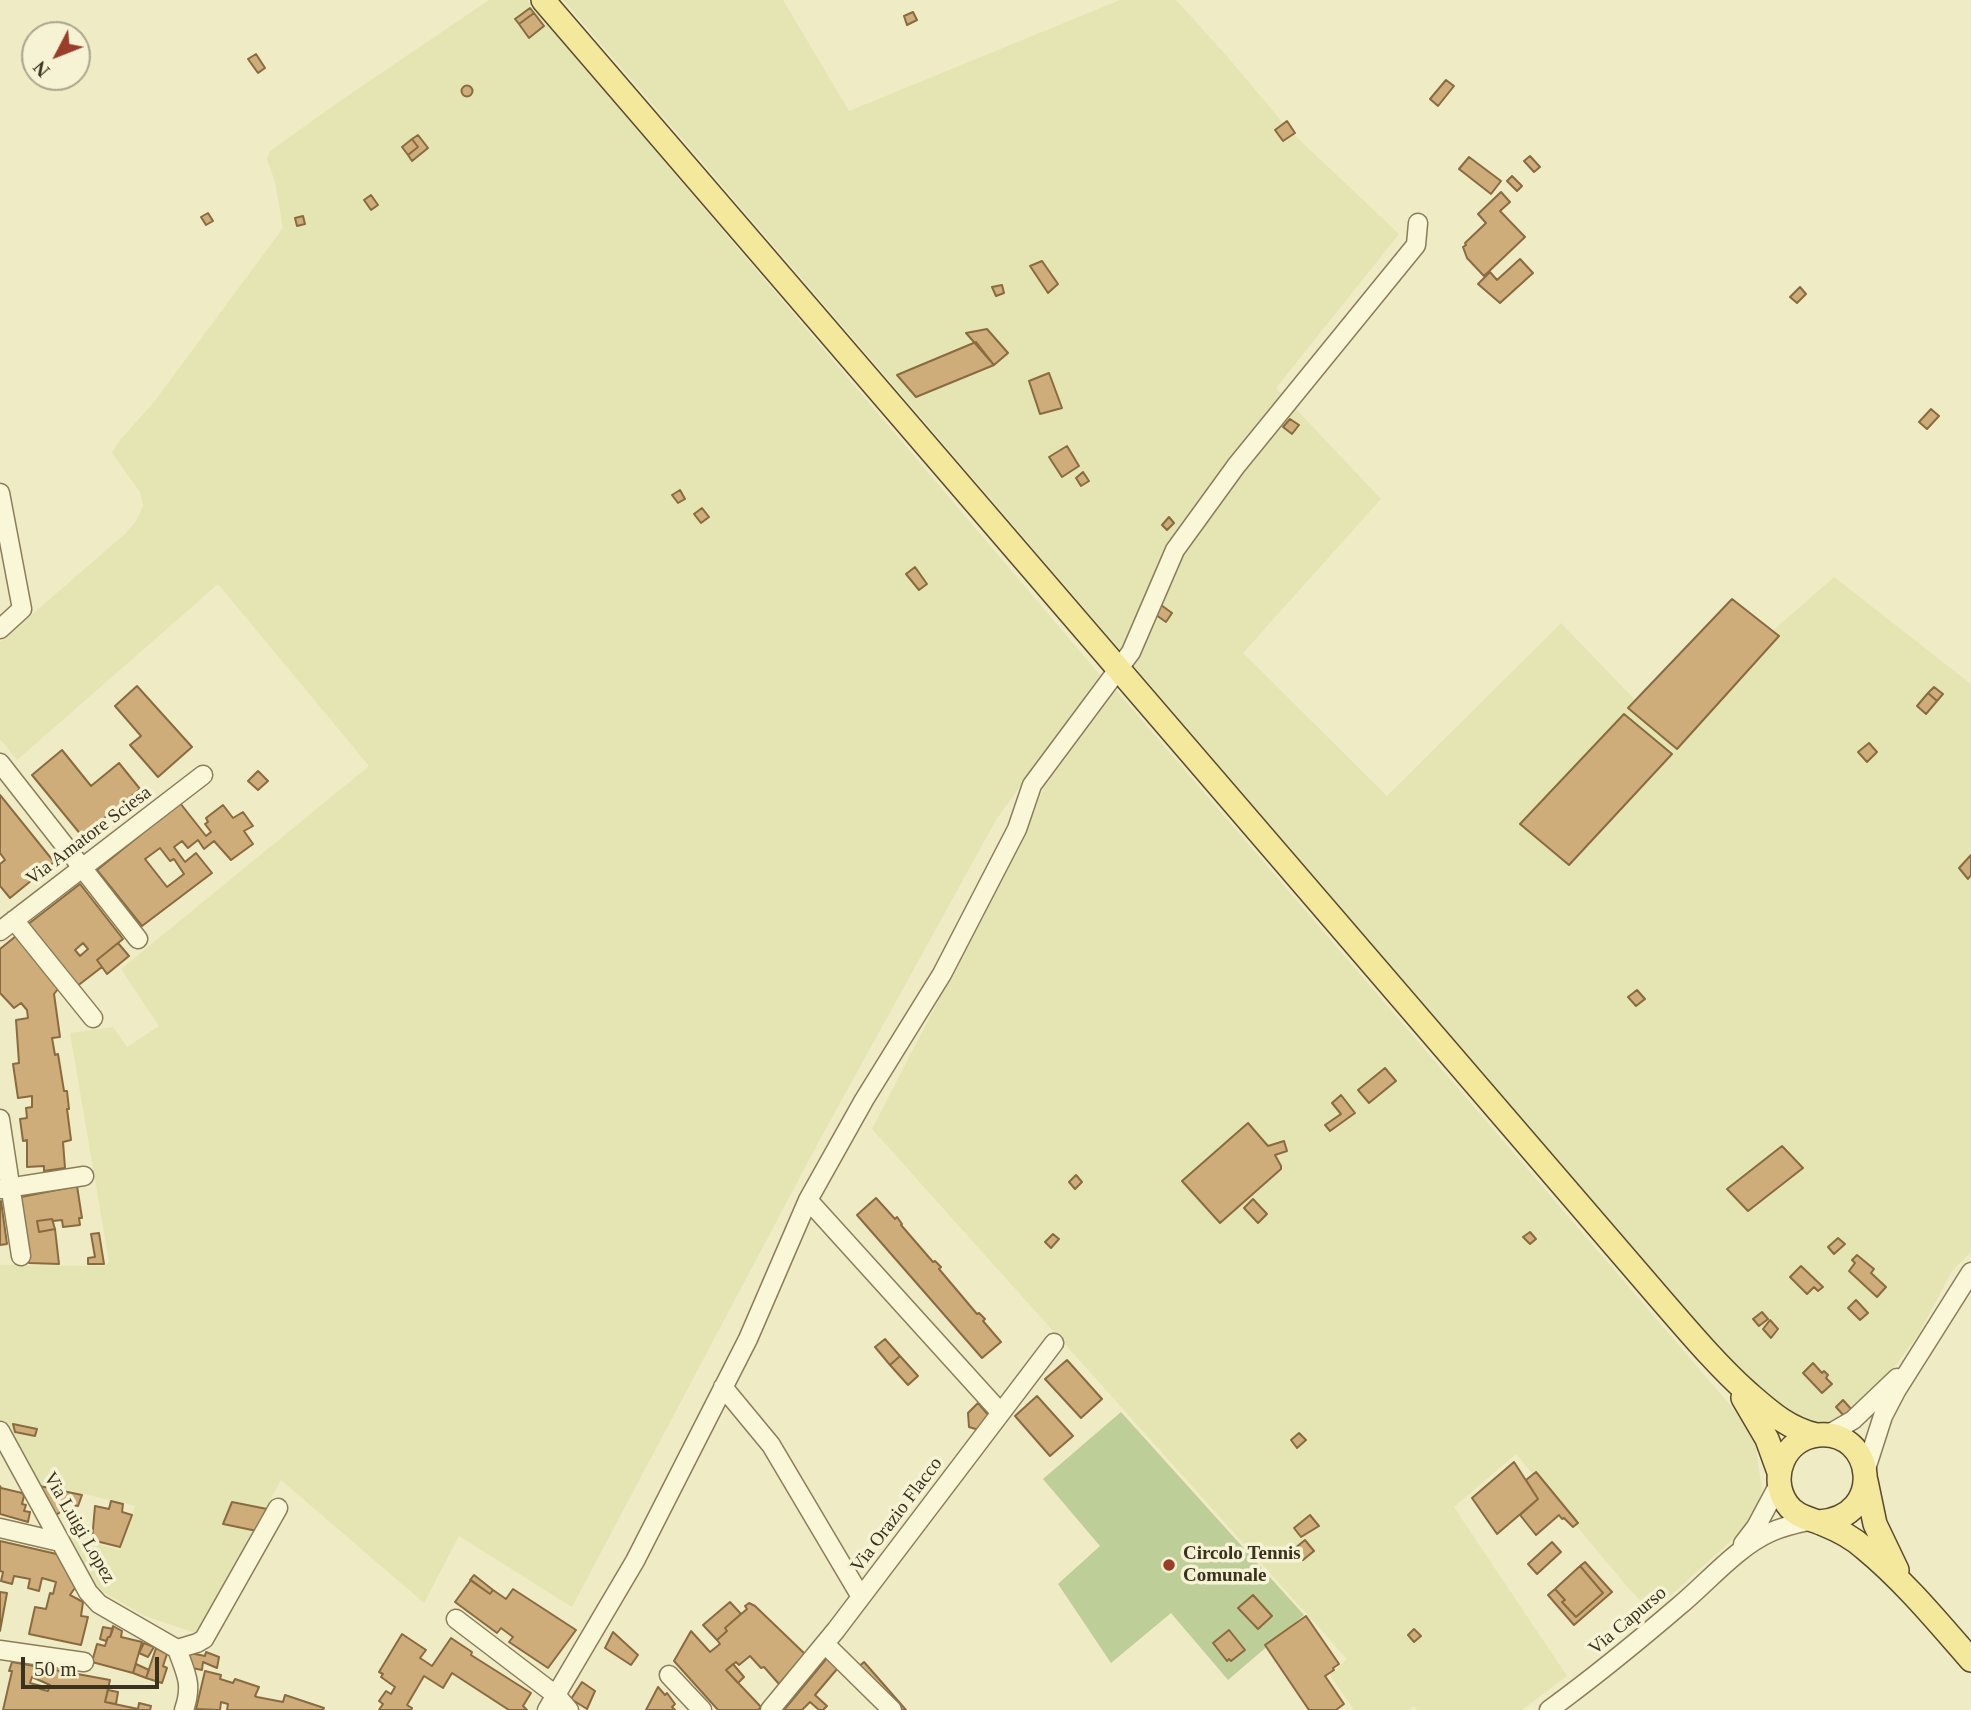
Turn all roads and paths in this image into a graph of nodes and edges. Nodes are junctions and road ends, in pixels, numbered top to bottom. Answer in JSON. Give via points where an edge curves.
{"nodes":[{"id":1,"x":543,"y":0,"type":"edge"},
{"id":2,"x":1418,"y":223,"type":"dead end"},
{"id":3,"x":0,"y":493,"type":"edge"},
{"id":4,"x":0,"y":629,"type":"edge"},
{"id":5,"x":1119,"y":669,"type":"junction"},
{"id":6,"x":0,"y":763,"type":"edge"},
{"id":7,"x":203,"y":775,"type":"dead end"},
{"id":8,"x":81,"y":867,"type":"junction"},
{"id":9,"x":7,"y":926,"type":"edge"},
{"id":10,"x":138,"y":939,"type":"dead end"},
{"id":11,"x":93,"y":1018,"type":"dead end"},
{"id":12,"x":0,"y":1119,"type":"edge"},
{"id":13,"x":84,"y":1176,"type":"dead end"},
{"id":14,"x":5,"y":1188,"type":"edge"},
{"id":15,"x":808,"y":1200,"type":"junction"},
{"id":16,"x":21,"y":1256,"type":"dead end"},
{"id":17,"x":1971,"y":1272,"type":"edge"},
{"id":18,"x":1054,"y":1343,"type":"dead end"},
{"id":19,"x":1915,"y":1361,"type":"junction"},
{"id":20,"x":1732,"y":1380,"type":"junction"},
{"id":21,"x":723,"y":1387,"type":"junction"},
{"id":22,"x":1001,"y":1413,"type":"junction"},
{"id":23,"x":0,"y":1431,"type":"edge"},
{"id":24,"x":1822,"y":1435,"type":"junction"},
{"id":25,"x":1865,"y":1476,"type":"junction"},
{"id":26,"x":1779,"y":1478,"type":"junction"},
{"id":27,"x":278,"y":1508,"type":"dead end"},
{"id":28,"x":1816,"y":1521,"type":"junction"},
{"id":29,"x":0,"y":1528,"type":"edge"},
{"id":30,"x":60,"y":1542,"type":"junction"},
{"id":31,"x":1730,"y":1560,"type":"junction"},
{"id":32,"x":1903,"y":1583,"type":"junction"},
{"id":33,"x":861,"y":1597,"type":"junction"},
{"id":34,"x":456,"y":1619,"type":"dead end"},
{"id":35,"x":825,"y":1644,"type":"junction"},
{"id":36,"x":177,"y":1650,"type":"junction"},
{"id":37,"x":1,"y":1656,"type":"edge"},
{"id":38,"x":1971,"y":1660,"type":"edge"},
{"id":39,"x":84,"y":1662,"type":"dead end"},
{"id":40,"x":669,"y":1675,"type":"dead end"},
{"id":41,"x":552,"y":1703,"type":"edge"},
{"id":42,"x":184,"y":1710,"type":"edge"},
{"id":43,"x":569,"y":1710,"type":"edge"},
{"id":44,"x":702,"y":1710,"type":"edge"},
{"id":45,"x":770,"y":1710,"type":"edge"},
{"id":46,"x":892,"y":1710,"type":"edge"},
{"id":47,"x":1549,"y":1710,"type":"edge"}],
"edges":[{"from":1,"to":5,"type":"main road"},
{"from":2,"to":5,"type":"street","via":[[1416,245],[1390,280],[1236,466],[1175,550]]},
{"from":3,"to":4,"type":"street","via":[[22,609]]},
{"from":5,"to":15,"type":"street","via":[[1032,785],[1017,829],[942,974]]},
{"from":5,"to":20,"type":"main road"},
{"from":6,"to":8,"type":"street"},
{"from":7,"to":8,"type":"street","name":"Via Amatore Sciesa"},
{"from":8,"to":9,"type":"street","name":"Via Amatore Sciesa"},
{"from":8,"to":10,"type":"street"},
{"from":9,"to":11,"type":"street"},
{"from":12,"to":14,"type":"street"},
{"from":13,"to":14,"type":"street"},
{"from":14,"to":16,"type":"street"},
{"from":15,"to":21,"type":"street"},
{"from":15,"to":22,"type":"street"},
{"from":17,"to":19,"type":"street"},
{"from":18,"to":22,"type":"street","name":"Via Orazio Flacco"},
{"from":19,"to":24,"type":"street","via":[[1853,1420]]},
{"from":19,"to":25,"type":"street","via":[[1883,1416]]},
{"from":20,"to":24,"type":"main road","via":[[1779,1420]]},
{"from":20,"to":26,"type":"main road","via":[[1761,1429]]},
{"from":21,"to":33,"type":"street","via":[[771,1445]]},
{"from":21,"to":41,"type":"street","via":[[635,1561]]},
{"from":22,"to":33,"type":"street","name":"Via Orazio Flacco"},
{"from":23,"to":30,"type":"street","name":"Via Luigi Lopez"},
{"from":24,"to":25,"type":"main road","via":[[1848,1443],[1857,1452]]},
{"from":24,"to":26,"type":"main road","via":[[1806,1438],[1789,1450]]},
{"from":25,"to":28,"type":"main road","via":[[1856,1506],[1833,1521]]},
{"from":25,"to":32,"type":"main road","via":[[1875,1524]]},
{"from":26,"to":28,"type":"main road","via":[[1782,1496],[1793,1511]]},
{"from":26,"to":31,"type":"street","name":"Via Capurso","via":[[1756,1527]]},
{"from":27,"to":36,"type":"street","via":[[204,1639]]},
{"from":28,"to":31,"type":"street","name":"Via Capurso","via":[[1771,1532]]},
{"from":28,"to":32,"type":"main road","via":[[1847,1535]]},
{"from":29,"to":30,"type":"street"},
{"from":30,"to":36,"type":"street","name":"Via Luigi Lopez","via":[[99,1604]]},
{"from":31,"to":47,"type":"street","name":"Via Capurso"},
{"from":32,"to":38,"type":"main road"},
{"from":33,"to":35,"type":"street","name":"Via Orazio Flacco"},
{"from":34,"to":41,"type":"street"},
{"from":35,"to":45,"type":"street","name":"Via Orazio Flacco"},
{"from":35,"to":46,"type":"street"},
{"from":36,"to":42,"type":"street","via":[[188,1681]]},
{"from":37,"to":39,"type":"street"},
{"from":40,"to":44,"type":"street"},
{"from":41,"to":43,"type":"street"}]}
